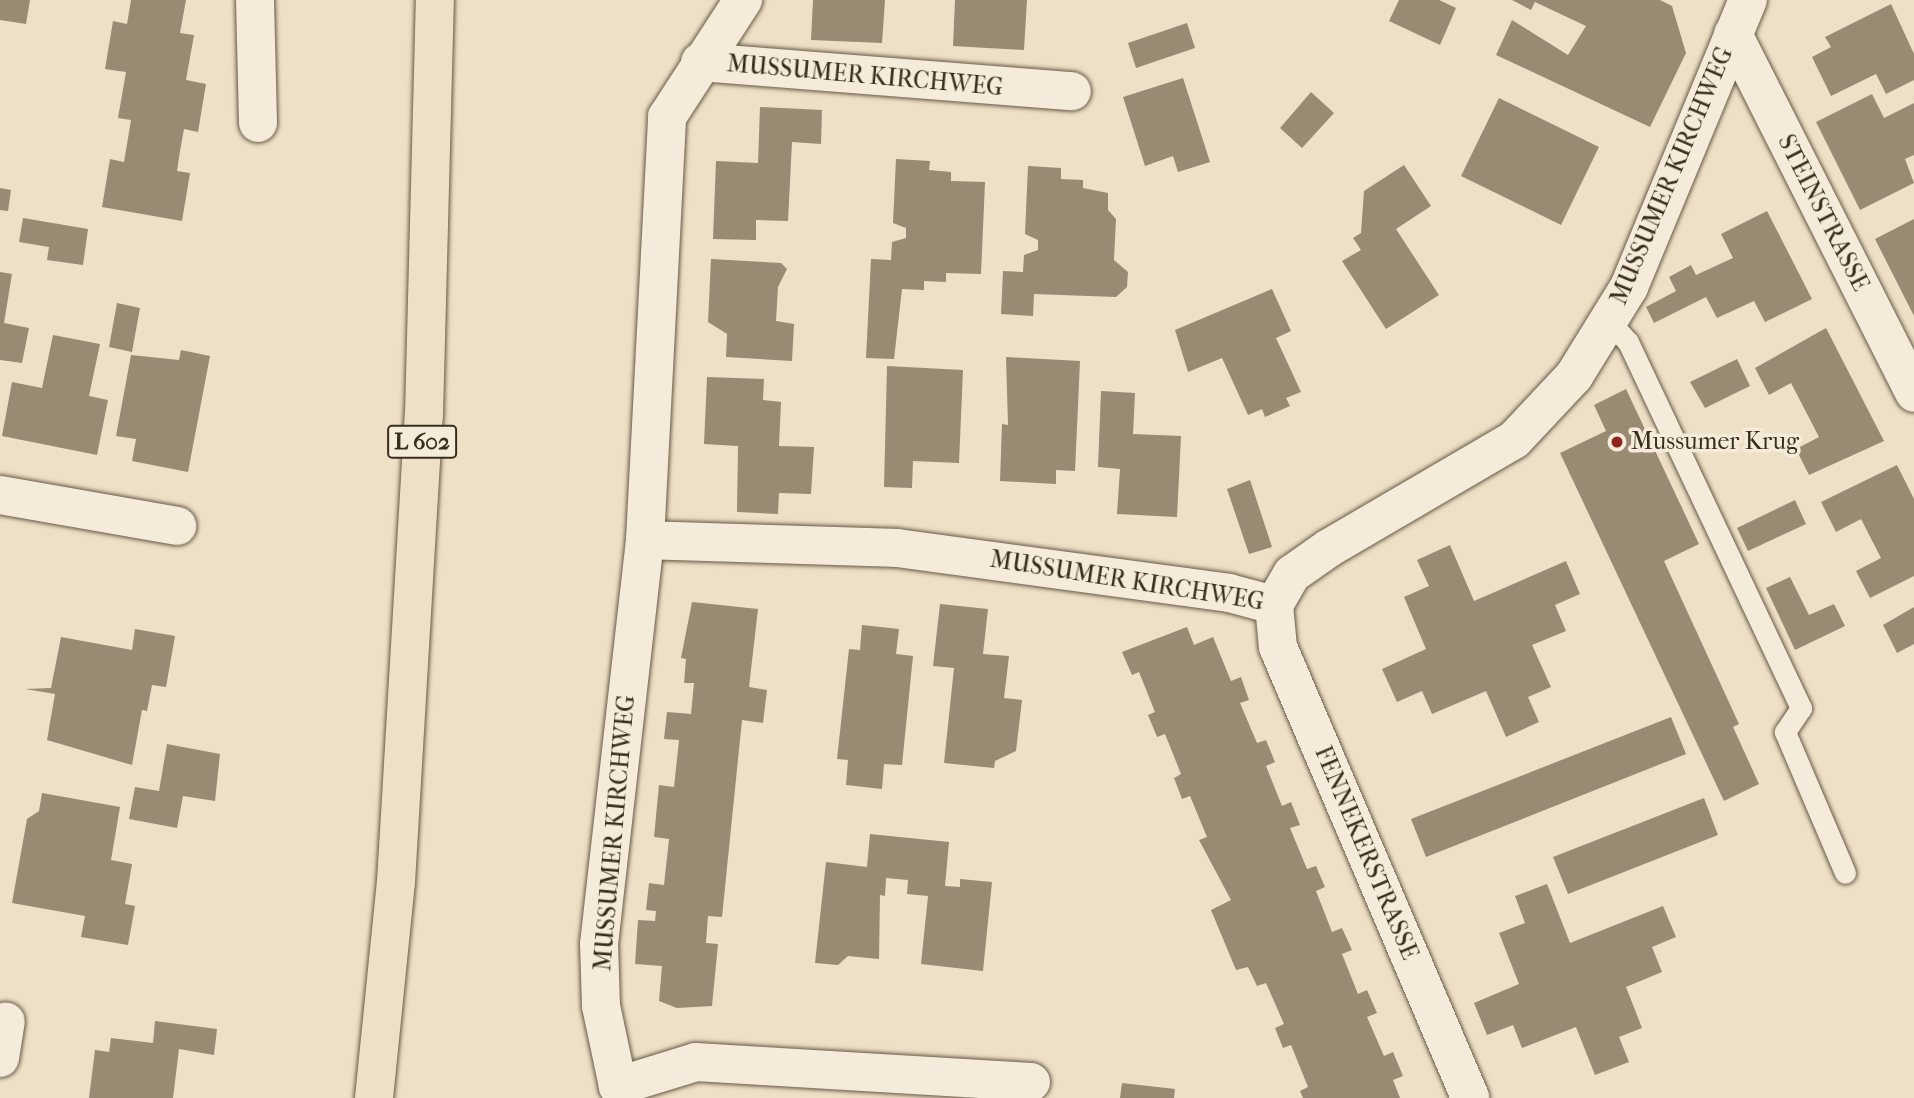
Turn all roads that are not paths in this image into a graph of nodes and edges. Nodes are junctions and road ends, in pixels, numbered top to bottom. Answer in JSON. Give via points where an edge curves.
{"nodes":[{"id":1,"x":255,"y":0,"type":"edge"},
{"id":2,"x":435,"y":0,"type":"edge"},
{"id":3,"x":743,"y":0,"type":"edge"},
{"id":4,"x":1740,"y":17,"type":"edge"},
{"id":5,"x":700,"y":62,"type":"junction"},
{"id":6,"x":1072,"y":91,"type":"dead end"},
{"id":7,"x":258,"y":123,"type":"dead end"},
{"id":8,"x":1609,"y":321,"type":"junction"},
{"id":9,"x":1914,"y":393,"type":"edge"},
{"id":10,"x":0,"y":495,"type":"edge"},
{"id":11,"x":177,"y":526,"type":"dead end"},
{"id":12,"x":645,"y":540,"type":"junction"},
{"id":13,"x":1274,"y":606,"type":"junction"},
{"id":14,"x":1845,"y":873,"type":"dead end"},
{"id":15,"x":6,"y":1021,"type":"dead end"},
{"id":16,"x":0,"y":1058,"type":"edge"},
{"id":17,"x":1031,"y":1082,"type":"dead end"},
{"id":18,"x":374,"y":1098,"type":"edge"},
{"id":19,"x":1470,"y":1098,"type":"edge"}],
"edges":[{"from":1,"to":7,"type":"street"},
{"from":2,"to":18,"type":"main road","number":"L 602","via":[[423,429],[396,883]]},
{"from":3,"to":5,"type":"street","name":"MUSSUMER KIRCHWEG"},
{"from":4,"to":8,"type":"street","name":"MUSSUMER KIRCHWEG","via":[[1629,288]]},
{"from":4,"to":9,"type":"street","name":"STEINSTRASSE"},
{"from":5,"to":6,"type":"street","name":"MUSSUMER KIRCHWEG"},
{"from":5,"to":12,"type":"street","name":"MUSSUMER KIRCHWEG","via":[[667,117]]},
{"from":8,"to":13,"type":"street","name":"MUSSUMER KIRCHWEG","via":[[1574,376],[1514,440],[1329,548],[1292,574]]},
{"from":8,"to":14,"type":"lane","via":[[1628,342],[1732,553],[1801,708],[1785,732]]},
{"from":10,"to":11,"type":"street"},
{"from":12,"to":13,"type":"street","name":"MUSSUMER KIRCHWEG","via":[[897,548],[1216,591]]},
{"from":12,"to":17,"type":"street","name":"MUSSUMER KIRCHWEG","via":[[599,944],[601,1006],[618,1086],[696,1062]]},
{"from":13,"to":19,"type":"street","name":"FENNEKERSTRASSE","via":[[1278,647]]},
{"from":15,"to":16,"type":"street"}]}
